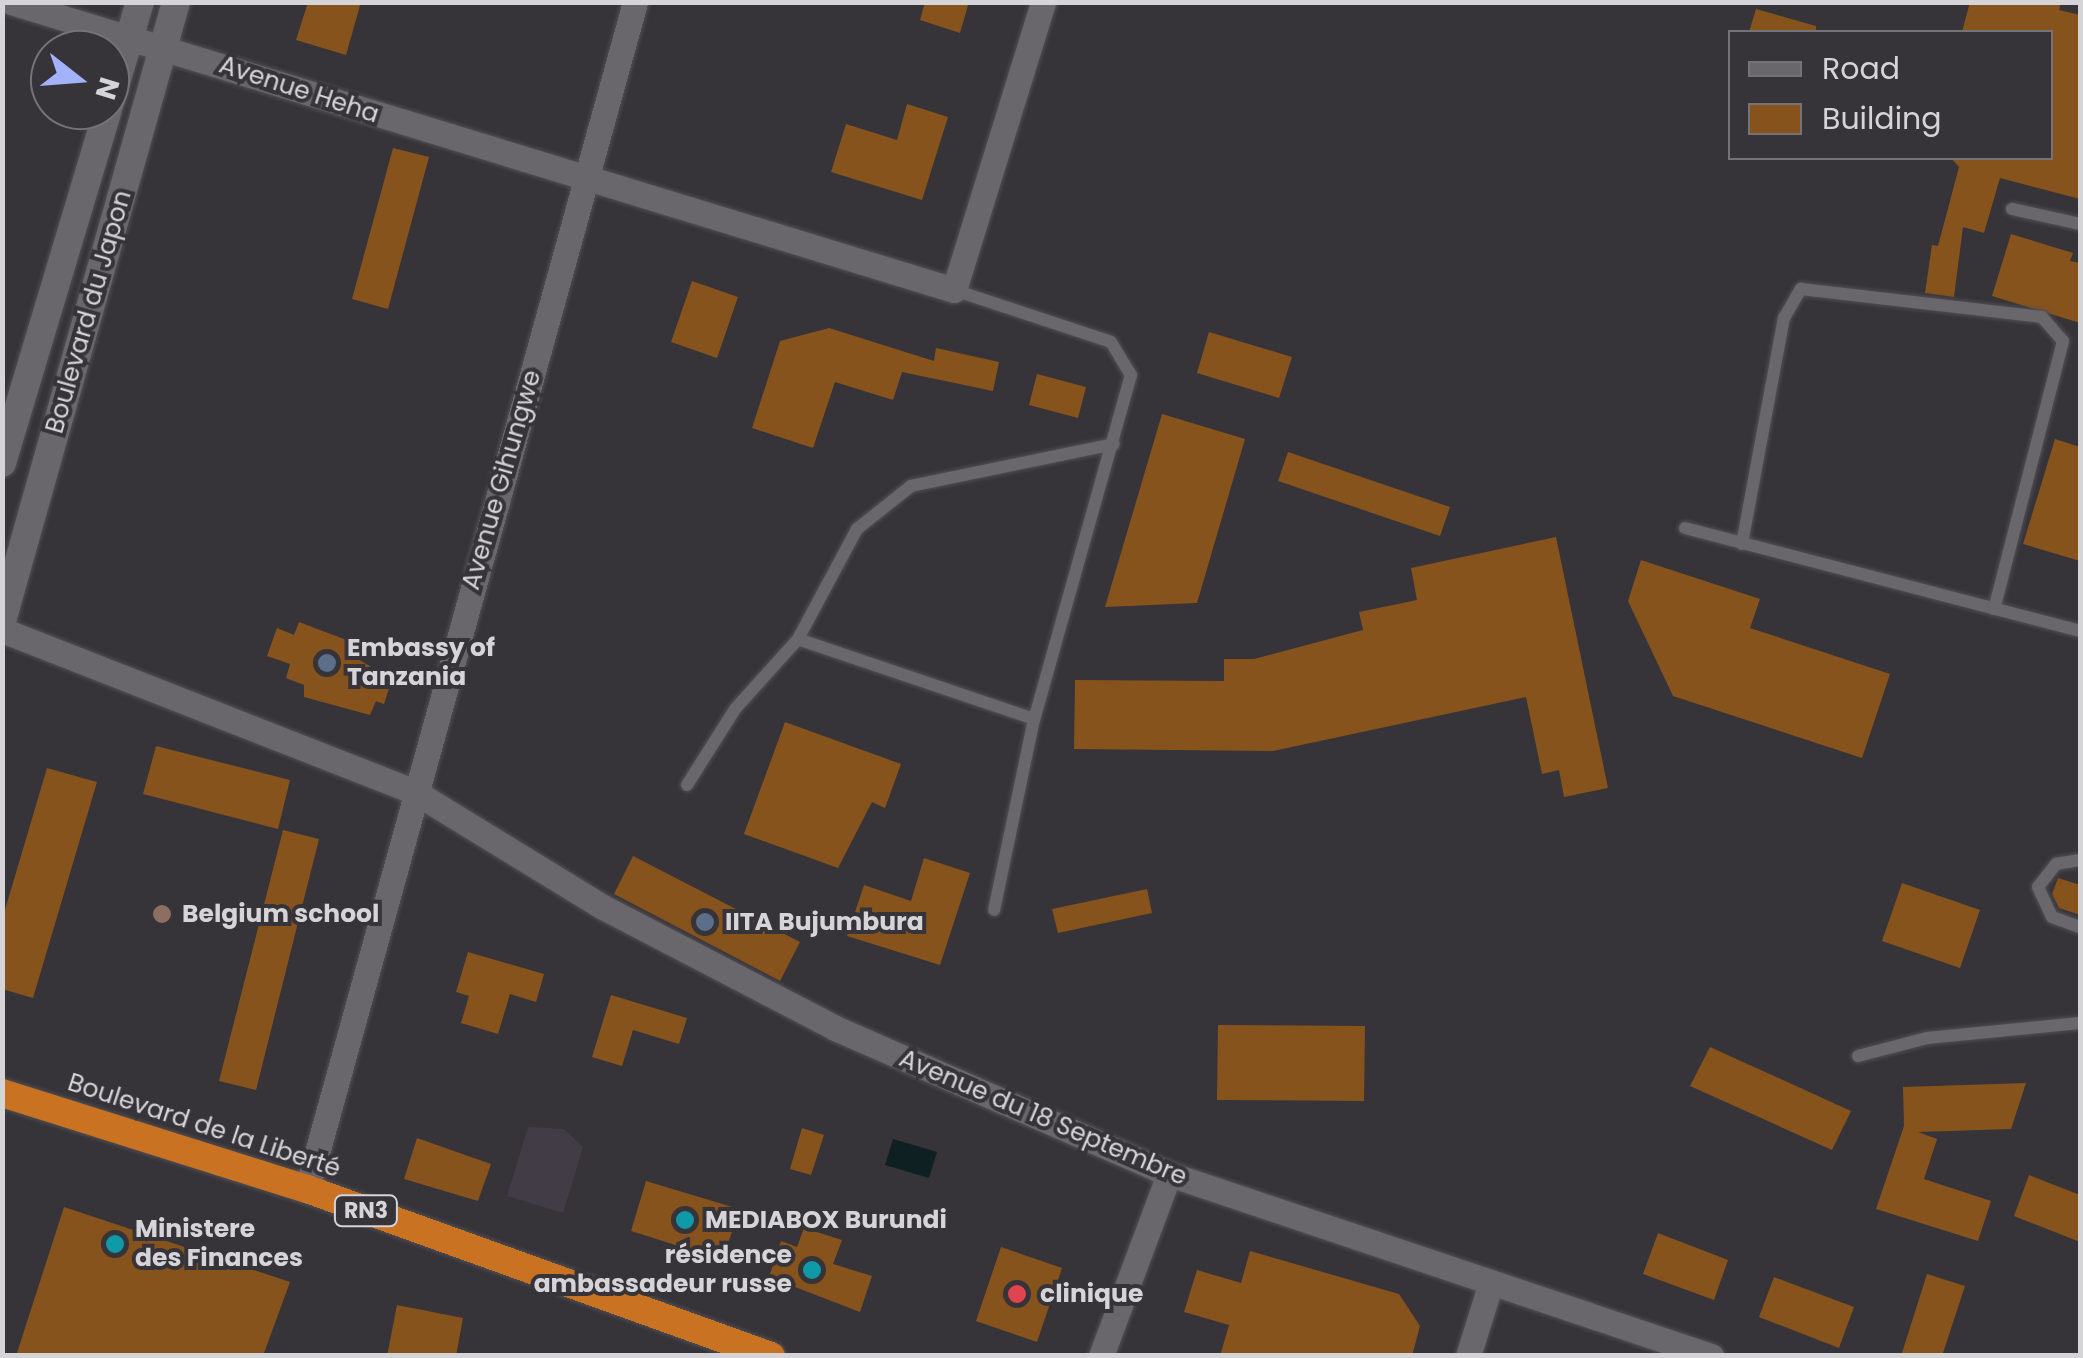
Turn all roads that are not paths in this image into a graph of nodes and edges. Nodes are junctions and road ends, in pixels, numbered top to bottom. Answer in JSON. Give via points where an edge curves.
{"nodes":[{"id":1,"x":11,"y":2,"type":"edge"},
{"id":2,"x":140,"y":2,"type":"edge"},
{"id":3,"x":176,"y":2,"type":"edge"},
{"id":4,"x":635,"y":2,"type":"edge"},
{"id":5,"x":1043,"y":2,"type":"edge"},
{"id":6,"x":106,"y":30,"type":"edge"},
{"id":7,"x":130,"y":37,"type":"joint"},
{"id":8,"x":163,"y":46,"type":"junction"},
{"id":9,"x":102,"y":130,"type":"edge"},
{"id":10,"x":586,"y":182,"type":"junction"},
{"id":11,"x":2012,"y":209,"type":"dead end"},
{"id":12,"x":2080,"y":224,"type":"edge"},
{"id":13,"x":954,"y":290,"type":"junction"},
{"id":14,"x":1114,"y":444,"type":"junction"},
{"id":15,"x":2,"y":463,"type":"edge"},
{"id":16,"x":1685,"y":528,"type":"dead end"},
{"id":17,"x":1742,"y":544,"type":"junction"},
{"id":18,"x":1994,"y":609,"type":"junction"},
{"id":19,"x":2,"y":621,"type":"edge"},
{"id":20,"x":2,"y":630,"type":"edge"},
{"id":21,"x":2080,"y":631,"type":"edge"},
{"id":22,"x":798,"y":639,"type":"junction"},
{"id":23,"x":1034,"y":718,"type":"junction"},
{"id":24,"x":687,"y":785,"type":"dead end"},
{"id":25,"x":414,"y":792,"type":"junction"},
{"id":26,"x":2080,"y":860,"type":"edge"},
{"id":27,"x":994,"y":910,"type":"dead end"},
{"id":28,"x":2080,"y":928,"type":"edge"},
{"id":29,"x":2080,"y":1024,"type":"edge"},
{"id":30,"x":1858,"y":1056,"type":"dead end"},
{"id":31,"x":2,"y":1094,"type":"edge"},
{"id":32,"x":1168,"y":1174,"type":"junction"},
{"id":33,"x":307,"y":1189,"type":"junction"},
{"id":34,"x":1490,"y":1286,"type":"junction"},
{"id":35,"x":724,"y":1348,"type":"edge"},
{"id":36,"x":771,"y":1356,"type":"edge"},
{"id":37,"x":1101,"y":1356,"type":"edge"},
{"id":38,"x":1468,"y":1356,"type":"edge"},
{"id":39,"x":1711,"y":1356,"type":"edge"}],
"edges":[{"from":1,"to":6,"type":"street","name":"Avenue Heha"},
{"from":2,"to":7,"type":"main road","name":"Boulevard du Japon"},
{"from":3,"to":8,"type":"main road","name":"Boulevard du Japon"},
{"from":4,"to":10,"type":"street","name":"Avenue Gihungwe"},
{"from":5,"to":13,"type":"street"},
{"from":7,"to":8,"type":"street","name":"Avenue Heha"},
{"from":8,"to":10,"type":"street","name":"Avenue Heha"},
{"from":8,"to":19,"type":"main road","name":"Boulevard du Japon"},
{"from":9,"to":15,"type":"main road","name":"Boulevard du Japon"},
{"from":10,"to":13,"type":"street","name":"Avenue Heha"},
{"from":10,"to":25,"type":"street","name":"Avenue Gihungwe"},
{"from":11,"to":12,"type":"lane"},
{"from":13,"to":14,"type":"lane","via":[[1111,342],[1125,354],[1131,375]]},
{"from":14,"to":22,"type":"lane","via":[[911,486],[857,529]]},
{"from":14,"to":23,"type":"lane"},
{"from":16,"to":17,"type":"lane"},
{"from":17,"to":18,"type":"lane"},
{"from":17,"to":18,"type":"lane","via":[[1784,318],[1801,289],[2042,317],[2063,341]]},
{"from":18,"to":21,"type":"lane"},
{"from":20,"to":25,"type":"street","name":"Avenue du 18 Septembre"},
{"from":22,"to":23,"type":"lane"},
{"from":22,"to":24,"type":"lane","via":[[736,709]]},
{"from":23,"to":27,"type":"lane"},
{"from":25,"to":32,"type":"street","name":"Avenue du 18 Septembre","via":[[601,906],[834,1028]]},
{"from":25,"to":33,"type":"street","name":"Avenue Gihungwe"},
{"from":26,"to":28,"type":"lane","via":[[2056,864],[2038,888],[2052,917]]},
{"from":29,"to":30,"type":"lane","via":[[1927,1038]]},
{"from":31,"to":33,"type":"highway","name":"Boulevard de la Liberté","number":"RN3"},
{"from":32,"to":34,"type":"street","name":"Avenue du 18 Septembre"},
{"from":32,"to":37,"type":"street"},
{"from":33,"to":35,"type":"highway","name":"Boulevard de la Liberté","number":"RN3"},
{"from":34,"to":38,"type":"street"},
{"from":34,"to":39,"type":"street","name":"Avenue du 18 Septembre"},
{"from":35,"to":36,"type":"highway","number":"RN3"}]}
